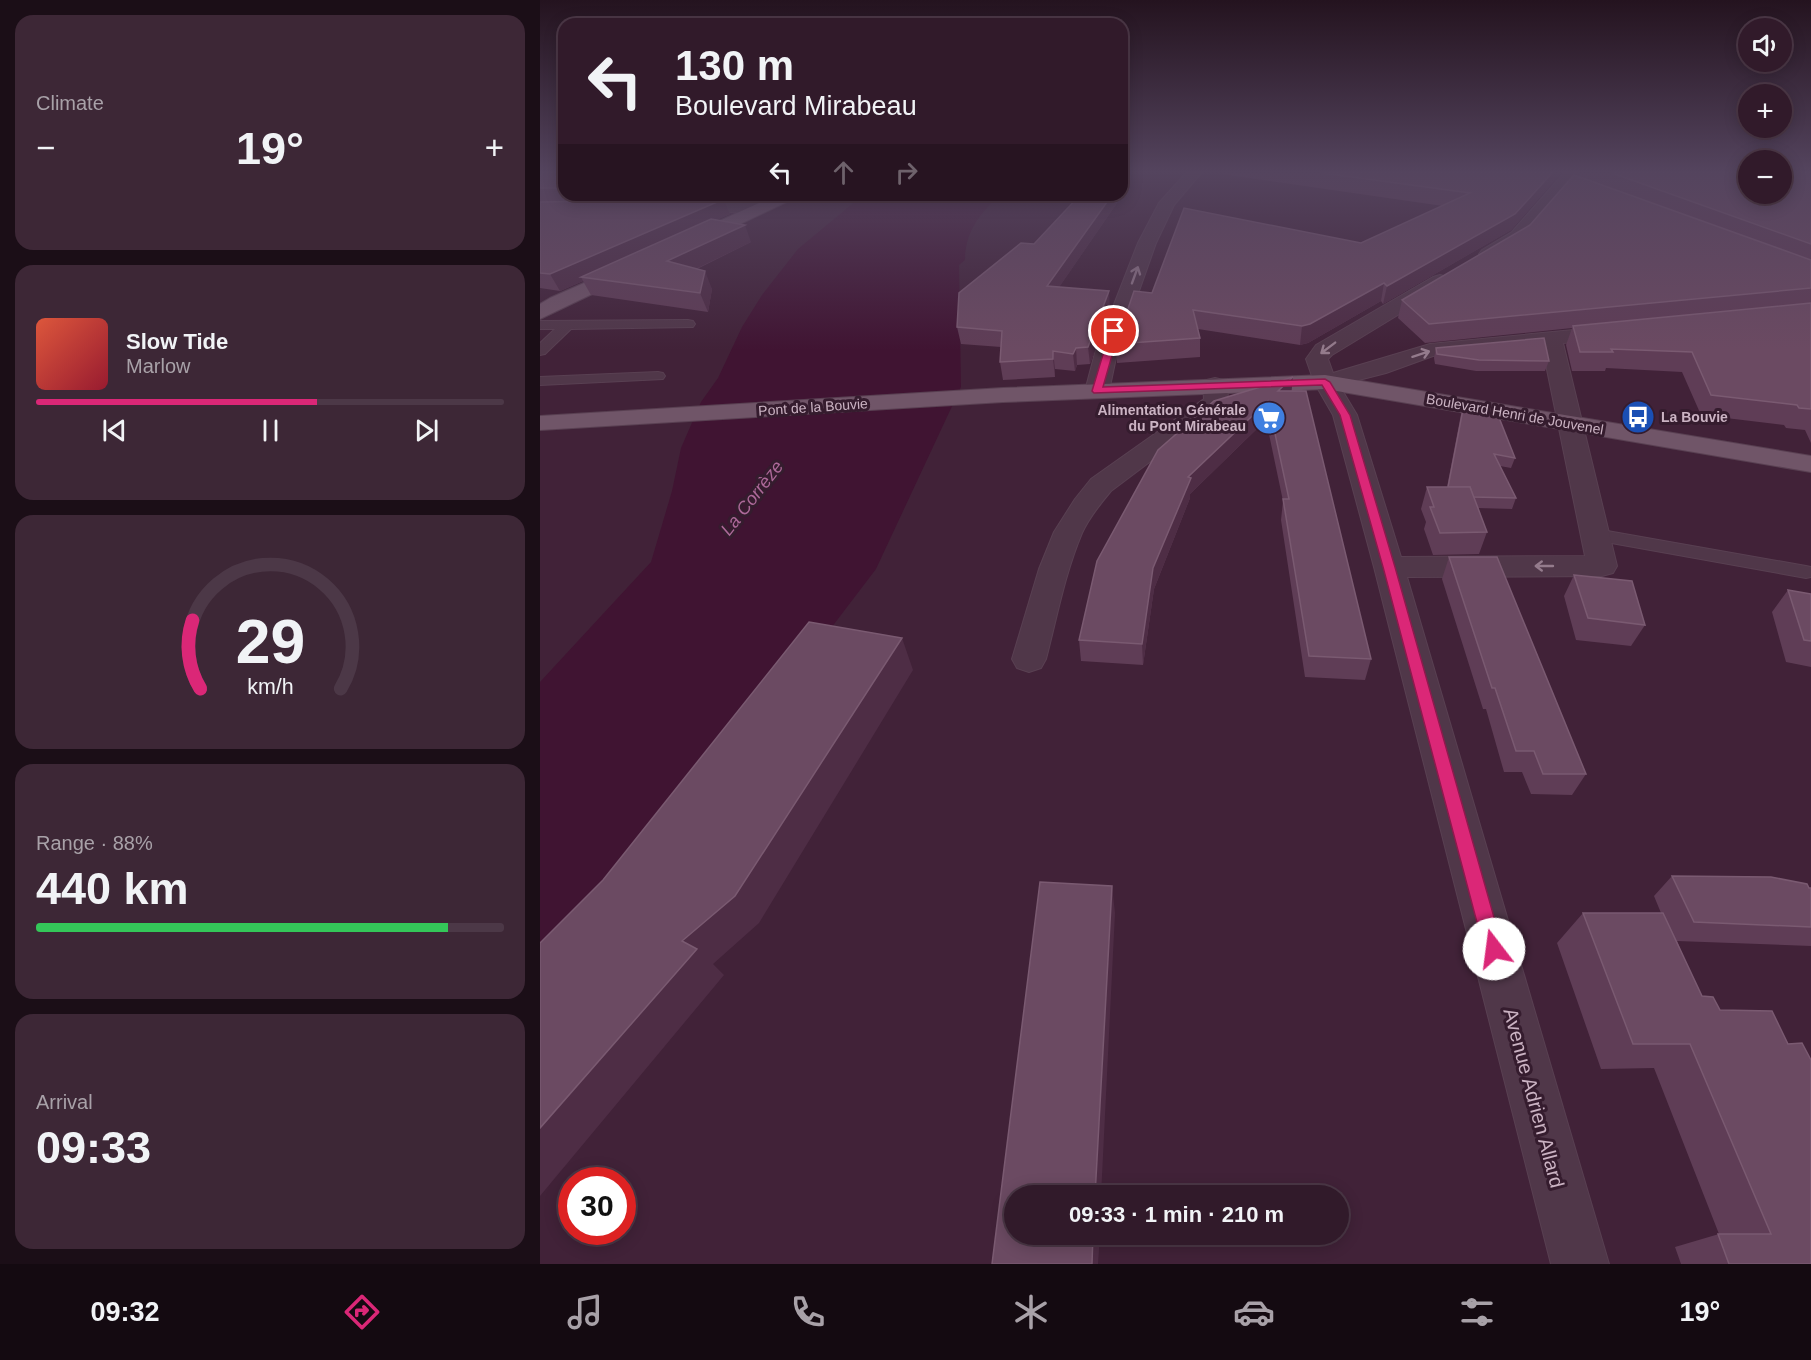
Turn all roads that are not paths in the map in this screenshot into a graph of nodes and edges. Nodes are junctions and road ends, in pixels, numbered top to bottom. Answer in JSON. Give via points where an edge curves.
{"nodes":[{"id":1,"x":709,"y":232,"type":"edge"},
{"id":2,"x":1153,"y":232,"type":"edge"},
{"id":3,"x":1522,"y":232,"type":"edge"},
{"id":4,"x":678,"y":246,"type":"edge"},
{"id":5,"x":646,"y":261,"type":"edge"},
{"id":6,"x":546,"y":306,"type":"edge"},
{"id":7,"x":688,"y":324,"type":"dead end"},
{"id":8,"x":540,"y":325,"type":"edge"},
{"id":9,"x":567,"y":325,"type":"junction"},
{"id":10,"x":1633,"y":331,"type":"edge"},
{"id":11,"x":1551,"y":338,"type":"junction"},
{"id":12,"x":1366,"y":342,"type":"junction"},
{"id":13,"x":540,"y":351,"type":"edge"},
{"id":14,"x":1390,"y":364,"type":"junction"},
{"id":15,"x":658,"y":376,"type":"dead end"},
{"id":16,"x":540,"y":381,"type":"edge"},
{"id":17,"x":1325,"y":382,"type":"junction"},
{"id":18,"x":1215,"y":385,"type":"junction"},
{"id":19,"x":1097,"y":391,"type":"junction"},
{"id":20,"x":540,"y":423,"type":"edge"},
{"id":21,"x":1570,"y":424,"type":"junction"},
{"id":22,"x":1811,"y":464,"type":"edge"},
{"id":23,"x":1596,"y":535,"type":"junction"},
{"id":24,"x":1389,"y":567,"type":"junction"},
{"id":25,"x":1806,"y":572,"type":"dead end"},
{"id":26,"x":1029,"y":659,"type":"dead end"},
{"id":27,"x":1580,"y":1264,"type":"edge"}],
"edges":[{"from":1,"to":4,"type":"main road"},
{"from":19,"to":2,"type":"street","one_way":true,"via":[[1106,353]]},
{"from":3,"to":12,"type":"street","via":[[1463,268]]},
{"from":5,"to":6,"type":"main road"},
{"from":7,"to":9,"type":"lane"},
{"from":8,"to":9,"type":"lane"},
{"from":9,"to":13,"type":"lane"},
{"from":10,"to":11,"type":"street"},
{"from":14,"to":11,"type":"street","one_way":true,"via":[[1430,350]]},
{"from":11,"to":21,"type":"street"},
{"from":12,"to":14,"type":"street"},
{"from":12,"to":17,"type":"street","one_way":true,"via":[[1324,350],[1317,358]]},
{"from":14,"to":17,"type":"street"},
{"from":15,"to":16,"type":"lane"},
{"from":17,"to":18,"type":"main road","name":"Boulevard Henri de Jouvenel"},
{"from":17,"to":21,"type":"main road","name":"Boulevard Henri de Jouvenel"},
{"from":17,"to":24,"type":"street","name":"Avenue Adrien Allard","via":[[1345,415]]},
{"from":18,"to":19,"type":"main road","name":"Pont de la Bouvie"},
{"from":18,"to":26,"type":"street","via":[[1216,401],[1101,485],[1084,505],[1068,532],[1054,569]]},
{"from":19,"to":20,"type":"main road","name":"Pont de la Bouvie"},
{"from":21,"to":22,"type":"main road","name":"Boulevard Henri de Jouvenel"},
{"from":21,"to":23,"type":"street"},
{"from":23,"to":24,"type":"street","one_way":true,"via":[[1602,566]]},
{"from":23,"to":25,"type":"lane"},
{"from":24,"to":27,"type":"street","name":"Avenue Adrien Allard"}]}
